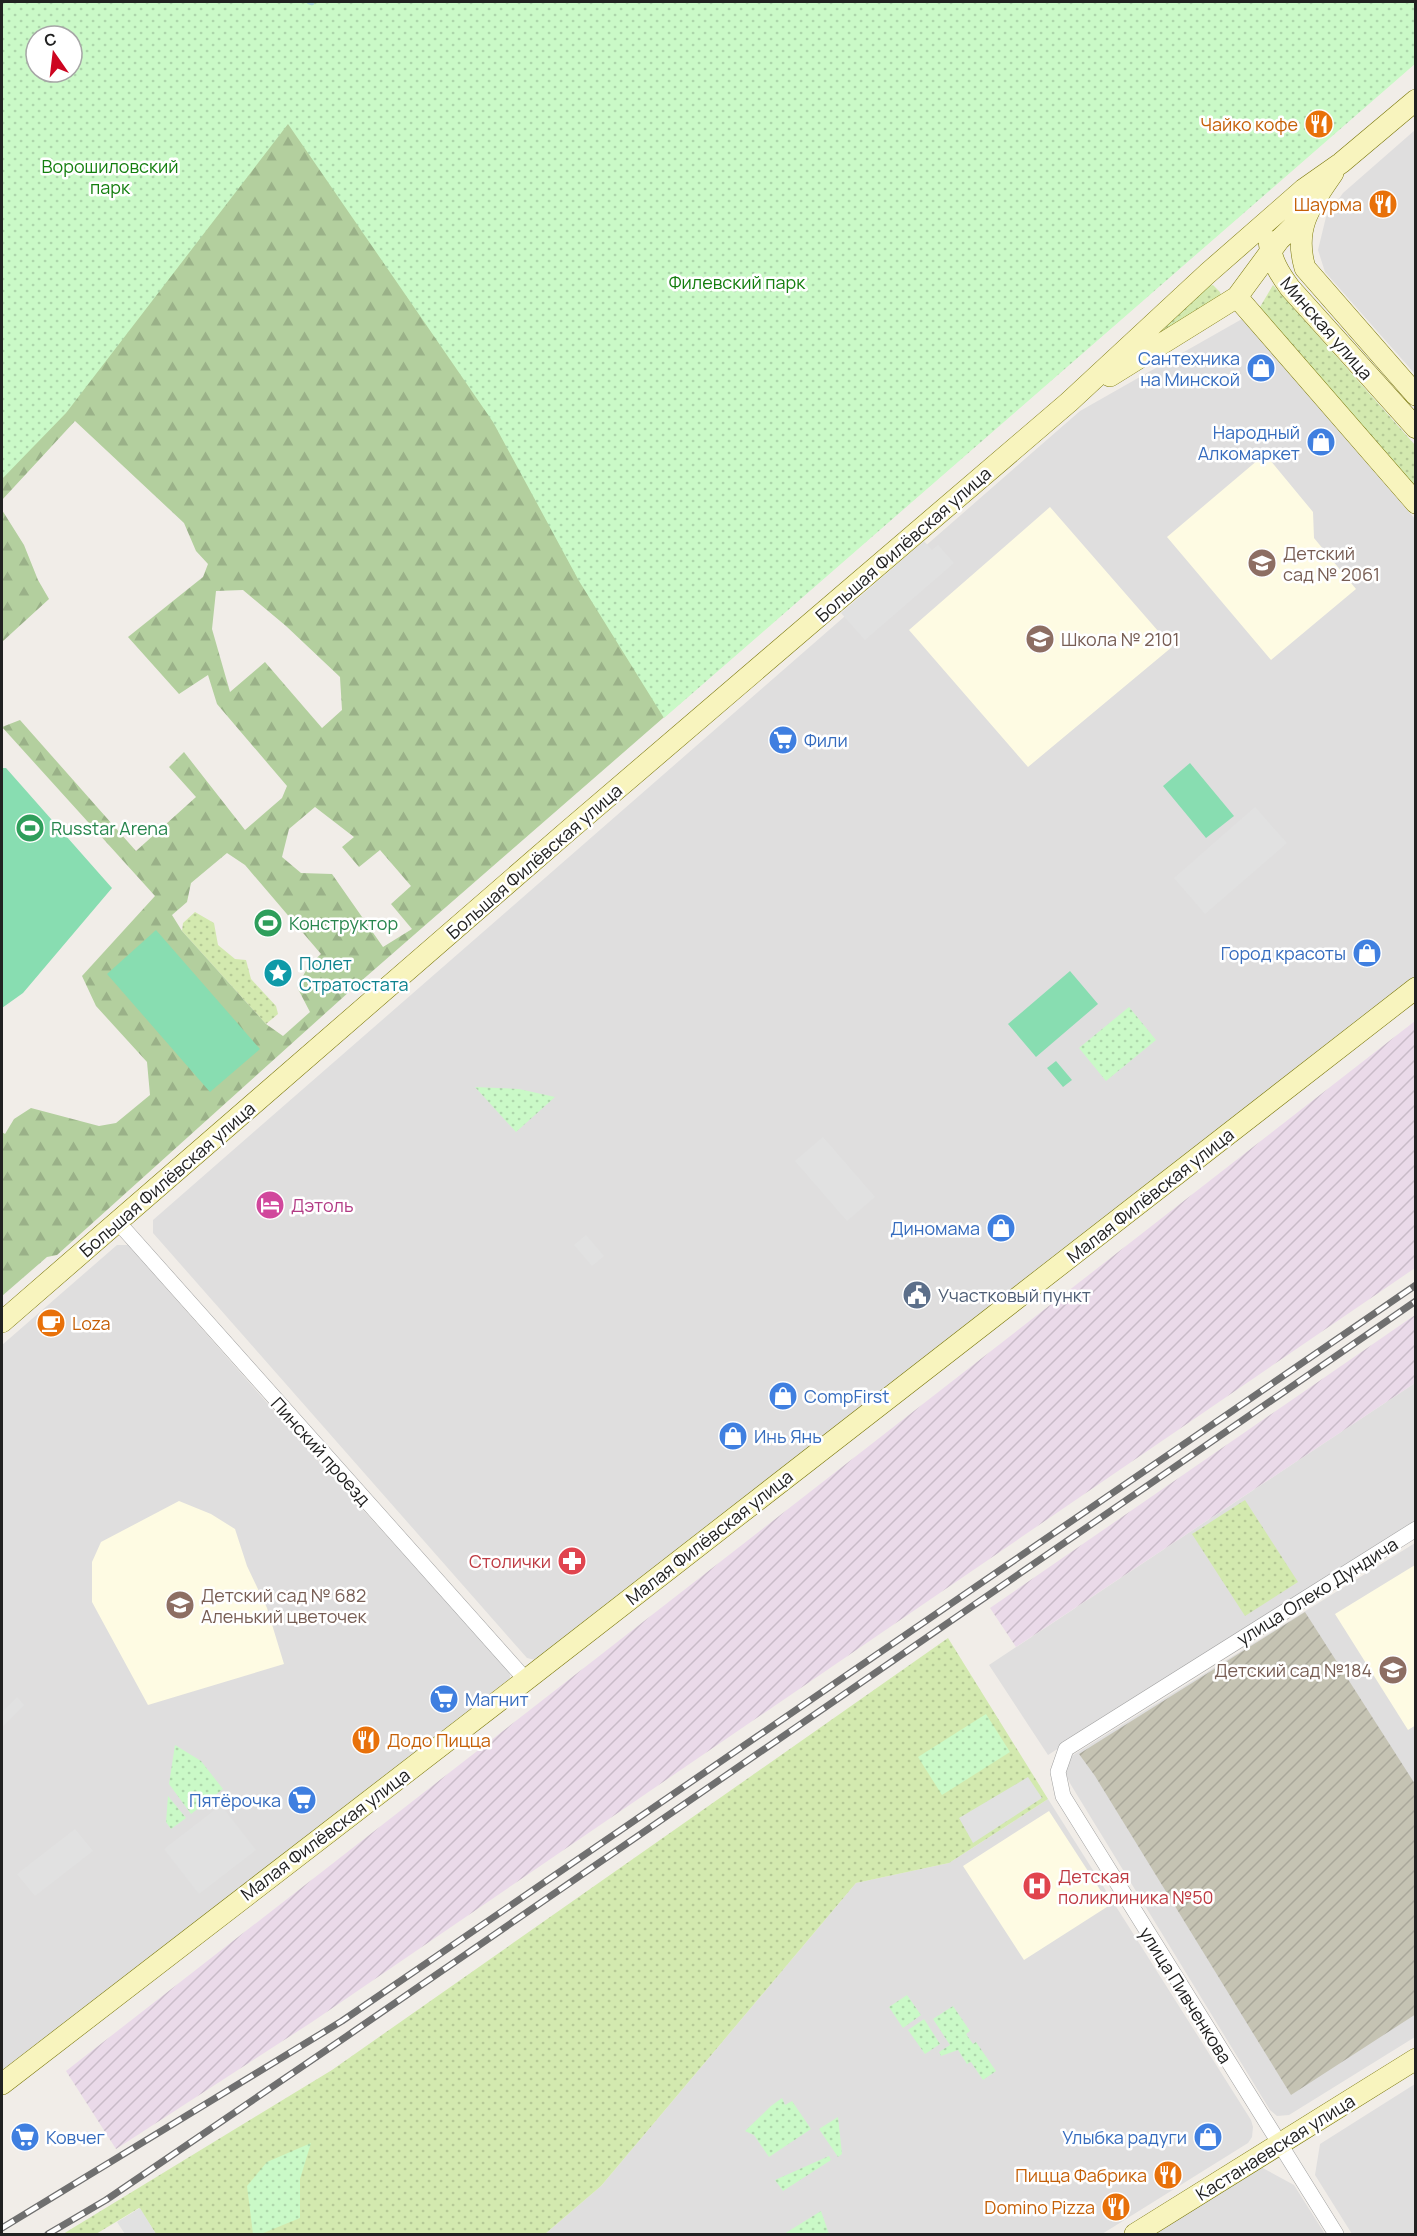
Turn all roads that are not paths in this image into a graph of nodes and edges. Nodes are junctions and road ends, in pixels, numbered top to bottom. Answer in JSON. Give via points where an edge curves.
{"nodes":[{"id":1,"x":1416,"y":100,"type":"edge"},
{"id":2,"x":1341,"y":163,"type":"junction"},
{"id":3,"x":1304,"y":189,"type":"junction"},
{"id":4,"x":1306,"y":214,"type":"junction"},
{"id":5,"x":1270,"y":252,"type":"junction"},
{"id":6,"x":1305,"y":268,"type":"junction"},
{"id":7,"x":1208,"y":273,"type":"junction"},
{"id":8,"x":1290,"y":288,"type":"junction"},
{"id":9,"x":1242,"y":289,"type":"junction"},
{"id":10,"x":1416,"y":395,"type":"edge"},
{"id":11,"x":1069,"y":402,"type":"junction"},
{"id":12,"x":1416,"y":428,"type":"edge"},
{"id":13,"x":1416,"y":503,"type":"edge"},
{"id":14,"x":1416,"y":988,"type":"edge"},
{"id":15,"x":117,"y":1221,"type":"junction"},
{"id":16,"x":2,"y":1322,"type":"edge"},
{"id":17,"x":1416,"y":1529,"type":"edge"},
{"id":18,"x":526,"y":1680,"type":"junction"},
{"id":19,"x":1066,"y":1749,"type":"joint"},
{"id":20,"x":1416,"y":2059,"type":"edge"},
{"id":21,"x":2,"y":2084,"type":"edge"},
{"id":22,"x":1279,"y":2144,"type":"junction"},
{"id":23,"x":1135,"y":2235,"type":"edge"},
{"id":24,"x":1336,"y":2235,"type":"edge"}],
"edges":[{"from":1,"to":2,"type":"street","name":"Большая Филёвская улица"},
{"from":2,"to":3,"type":"street","name":"Большая Филёвская улица"},
{"from":2,"to":4,"type":"street","name":"Минская улица"},
{"from":3,"to":5,"type":"street","via":[[1271,236]]},
{"from":3,"to":7,"type":"street","name":"Большая Филёвская улица"},
{"from":4,"to":5,"type":"street","name":"Большая Филёвская улица"},
{"from":4,"to":6,"type":"street","name":"Минская улица","via":[[1300,242]]},
{"from":5,"to":6,"type":"street"},
{"from":5,"to":7,"type":"street","name":"Большая Филёвская улица","via":[[1246,254]]},
{"from":5,"to":8,"type":"street","name":"Минская улица"},
{"from":5,"to":9,"type":"street","name":"Большая Филёвская улица"},
{"from":6,"to":10,"type":"street","name":"Минская улица"},
{"from":7,"to":11,"type":"street","name":"Большая Филёвская улица"},
{"from":8,"to":9,"type":"street","via":[[1275,281]]},
{"from":8,"to":12,"type":"street","name":"Минская улица"},
{"from":9,"to":11,"type":"street","name":"Большая Филёвская улица"},
{"from":9,"to":13,"type":"street"},
{"from":11,"to":15,"type":"street","name":"Большая Филёвская улица"},
{"from":14,"to":18,"type":"street","name":"Малая Филёвская улица"},
{"from":15,"to":16,"type":"street","name":"Большая Филёвская улица"},
{"from":15,"to":18,"type":"street","name":"Пинский проезд"},
{"from":17,"to":19,"type":"street","name":"улица Олеко Дундича"},
{"from":18,"to":21,"type":"street","name":"Малая Филёвская улица"},
{"from":19,"to":22,"type":"street","name":"улица Пивченкова","via":[[1058,1772],[1063,1796]]},
{"from":20,"to":22,"type":"street","name":"Кастанаевская улица"},
{"from":22,"to":23,"type":"street","name":"Кастанаевская улица"},
{"from":22,"to":24,"type":"street","name":"улица Пивченкова"}]}
